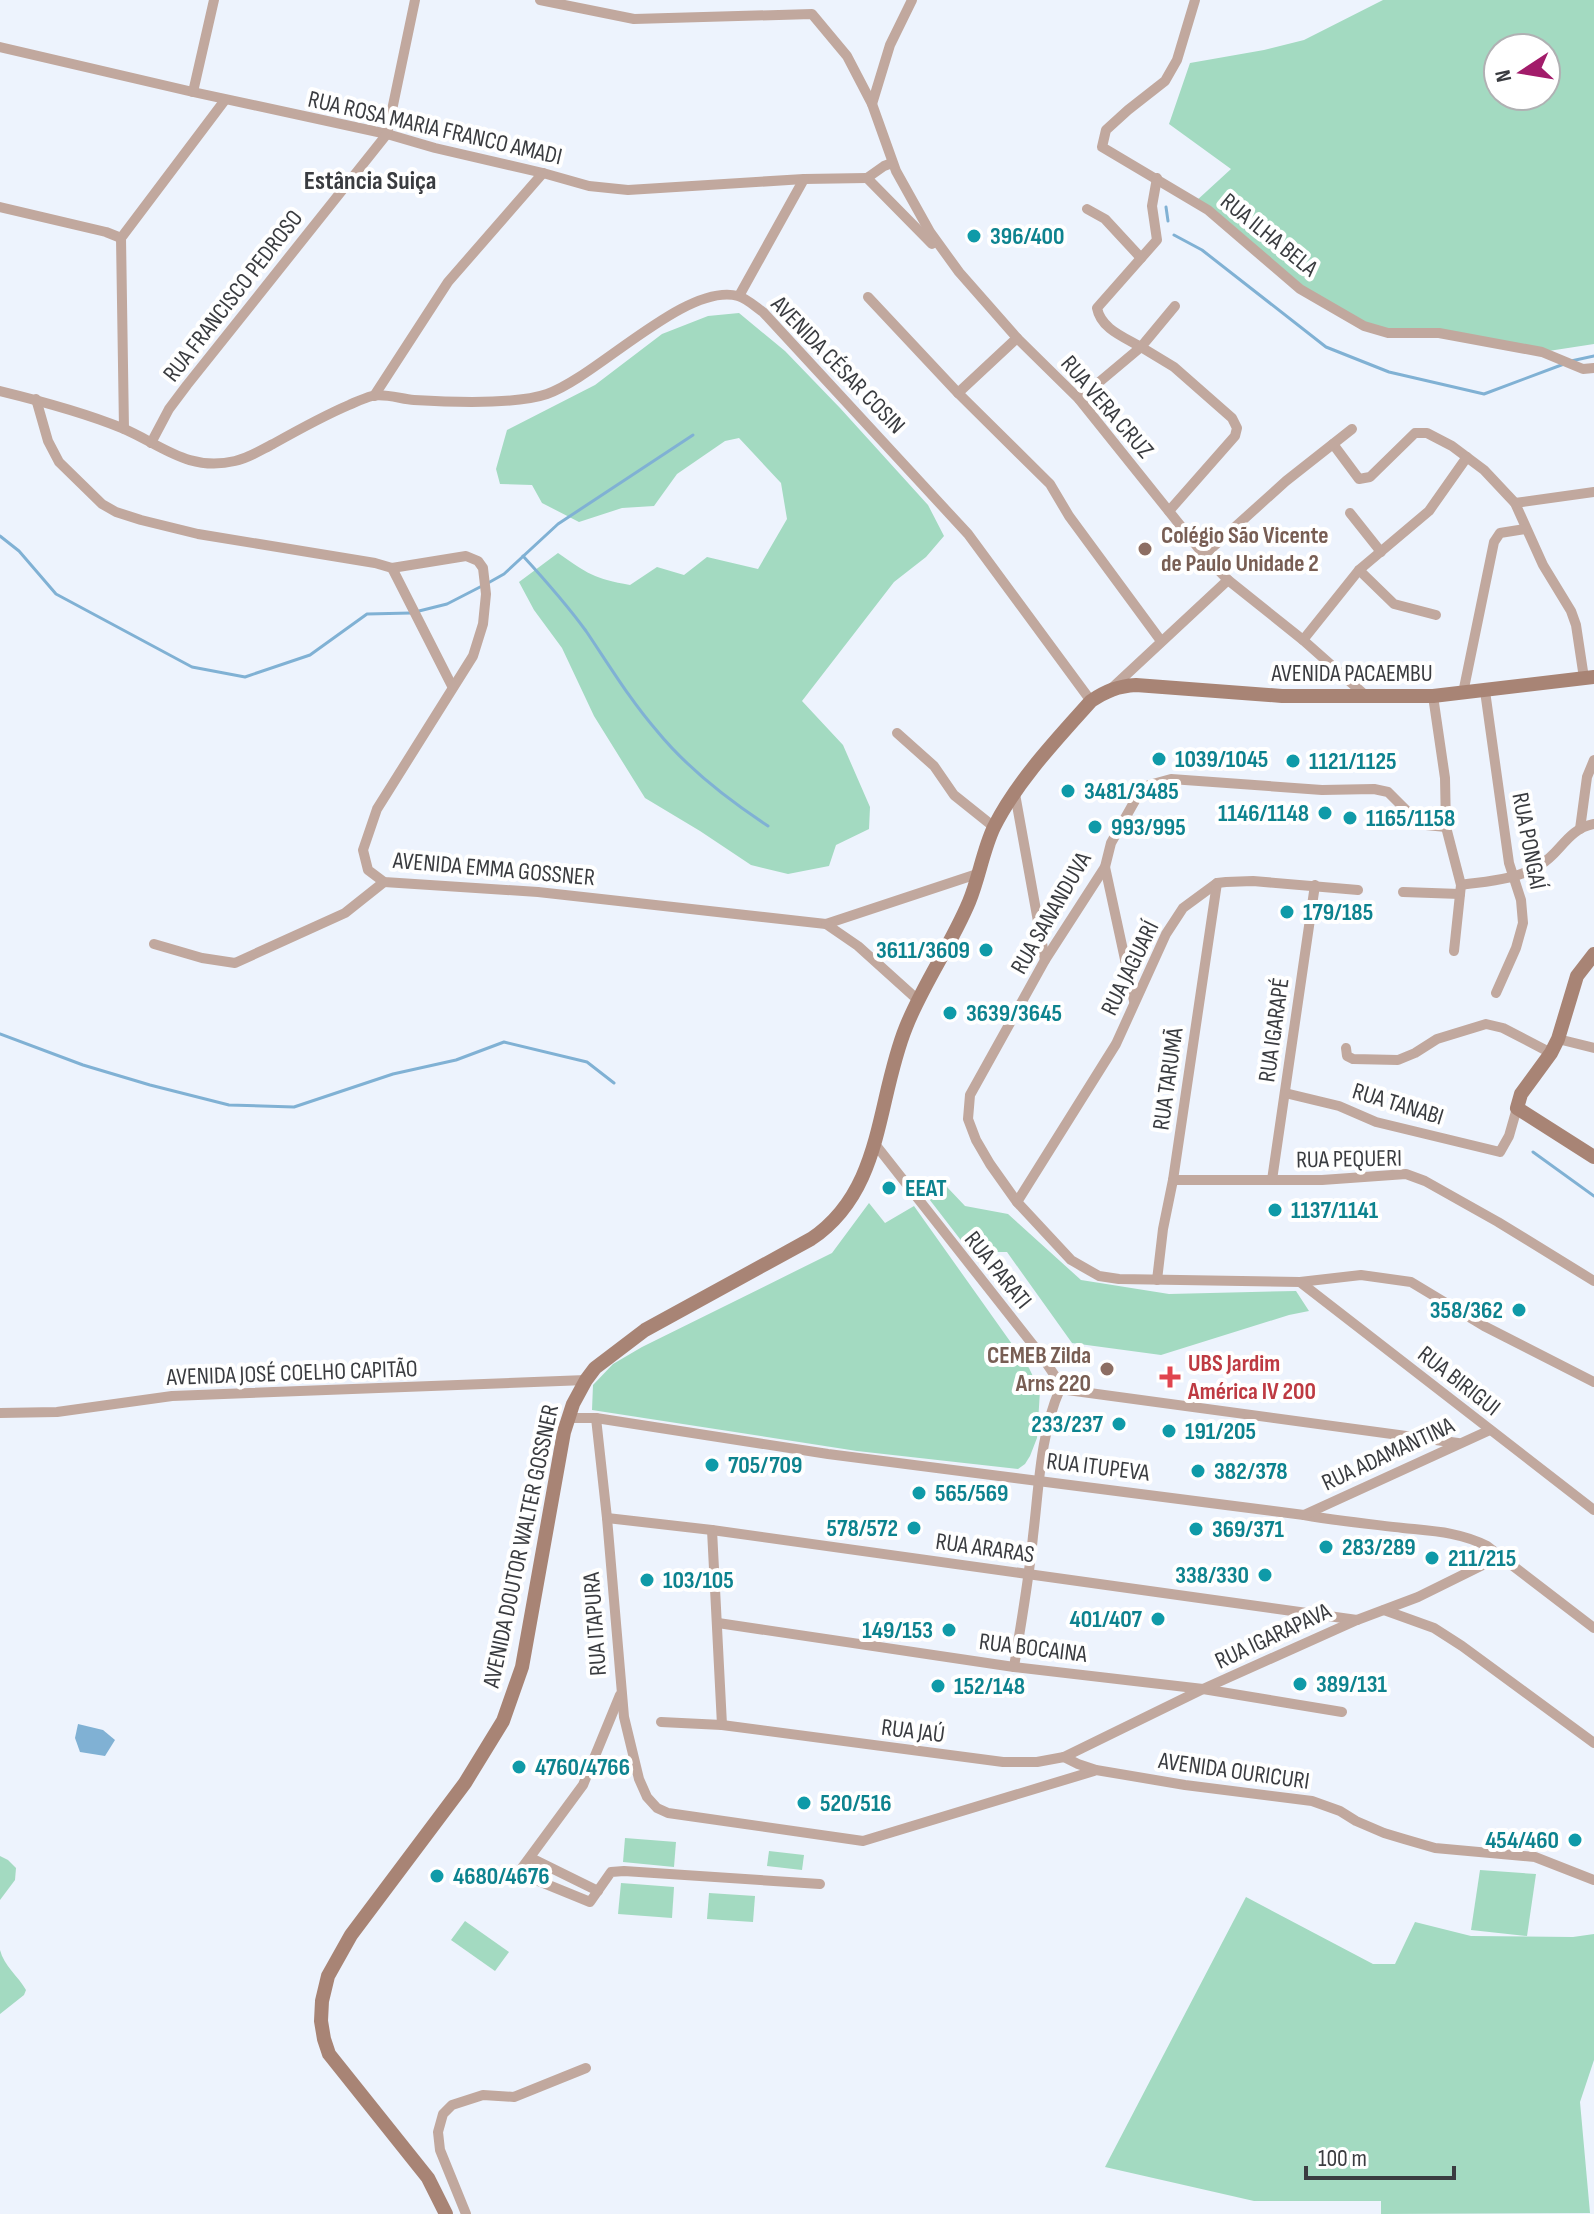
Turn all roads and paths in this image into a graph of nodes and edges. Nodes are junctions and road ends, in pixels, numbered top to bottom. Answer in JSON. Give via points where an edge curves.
{"nodes":[{"id":1,"x":214,"y":0,"type":"edge"},
{"id":2,"x":415,"y":0,"type":"edge"},
{"id":3,"x":540,"y":0,"type":"edge"},
{"id":4,"x":912,"y":0,"type":"edge"},
{"id":5,"x":1195,"y":0,"type":"edge"},
{"id":6,"x":0,"y":47,"type":"edge"},
{"id":7,"x":193,"y":92,"type":"junction"},
{"id":8,"x":225,"y":100,"type":"junction"},
{"id":9,"x":872,"y":104,"type":"junction"},
{"id":10,"x":387,"y":134,"type":"junction"},
{"id":11,"x":892,"y":163,"type":"junction"},
{"id":12,"x":543,"y":173,"type":"junction"},
{"id":13,"x":867,"y":178,"type":"junction"},
{"id":14,"x":1157,"y":178,"type":"junction"},
{"id":15,"x":804,"y":179,"type":"junction"},
{"id":16,"x":901,"y":180,"type":"junction"},
{"id":17,"x":882,"y":195,"type":"junction"},
{"id":18,"x":0,"y":207,"type":"edge"},
{"id":19,"x":1087,"y":209,"type":"dead end"},
{"id":20,"x":121,"y":238,"type":"junction"},
{"id":21,"x":946,"y":256,"type":"junction"},
{"id":22,"x":1141,"y":258,"type":"junction"},
{"id":23,"x":739,"y":296,"type":"junction"},
{"id":24,"x":868,"y":297,"type":"dead end"},
{"id":25,"x":1175,"y":306,"type":"dead end"},
{"id":26,"x":1017,"y":338,"type":"junction"},
{"id":27,"x":1141,"y":347,"type":"junction"},
{"id":28,"x":1594,"y":368,"type":"edge"},
{"id":29,"x":0,"y":391,"type":"edge"},
{"id":30,"x":958,"y":393,"type":"junction"},
{"id":31,"x":374,"y":396,"type":"junction"},
{"id":32,"x":36,"y":399,"type":"junction"},
{"id":33,"x":1079,"y":399,"type":"junction"},
{"id":34,"x":124,"y":429,"type":"junction"},
{"id":35,"x":1352,"y":429,"type":"dead end"},
{"id":36,"x":151,"y":443,"type":"junction"},
{"id":37,"x":1333,"y":444,"type":"junction"},
{"id":38,"x":1467,"y":457,"type":"junction"},
{"id":39,"x":1594,"y":492,"type":"edge"},
{"id":40,"x":1515,"y":503,"type":"junction"},
{"id":41,"x":1169,"y":511,"type":"junction"},
{"id":42,"x":1350,"y":513,"type":"dead end"},
{"id":43,"x":1525,"y":529,"type":"junction"},
{"id":44,"x":1381,"y":552,"type":"junction"},
{"id":45,"x":1204,"y":555,"type":"junction"},
{"id":46,"x":392,"y":568,"type":"junction"},
{"id":47,"x":1359,"y":570,"type":"junction"},
{"id":48,"x":1228,"y":580,"type":"junction"},
{"id":49,"x":1436,"y":615,"type":"dead end"},
{"id":50,"x":1303,"y":640,"type":"junction"},
{"id":51,"x":1161,"y":641,"type":"junction"},
{"id":52,"x":1589,"y":677,"type":"edge"},
{"id":53,"x":452,"y":686,"type":"junction"},
{"id":54,"x":1110,"y":689,"type":"junction"},
{"id":55,"x":1485,"y":691,"type":"junction"},
{"id":56,"x":1463,"y":693,"type":"junction"},
{"id":57,"x":1365,"y":695,"type":"junction"},
{"id":58,"x":1433,"y":696,"type":"junction"},
{"id":59,"x":1091,"y":701,"type":"junction"},
{"id":60,"x":897,"y":733,"type":"dead end"},
{"id":61,"x":1594,"y":760,"type":"edge"},
{"id":62,"x":1015,"y":794,"type":"junction"},
{"id":63,"x":1594,"y":824,"type":"edge"},
{"id":64,"x":994,"y":827,"type":"junction"},
{"id":65,"x":1446,"y":827,"type":"junction"},
{"id":66,"x":1580,"y":829,"type":"junction"},
{"id":67,"x":1105,"y":867,"type":"junction"},
{"id":68,"x":977,"y":874,"type":"junction"},
{"id":69,"x":1512,"y":877,"type":"junction"},
{"id":70,"x":384,"y":882,"type":"junction"},
{"id":71,"x":1217,"y":883,"type":"junction"},
{"id":72,"x":1315,"y":885,"type":"junction"},
{"id":73,"x":1460,"y":889,"type":"junction"},
{"id":74,"x":1358,"y":890,"type":"dead end"},
{"id":75,"x":1403,"y":892,"type":"dead end"},
{"id":76,"x":826,"y":924,"type":"junction"},
{"id":77,"x":154,"y":944,"type":"dead end"},
{"id":78,"x":1454,"y":951,"type":"dead end"},
{"id":79,"x":1594,"y":954,"type":"edge"},
{"id":80,"x":1045,"y":960,"type":"junction"},
{"id":81,"x":1496,"y":993,"type":"dead end"},
{"id":82,"x":919,"y":1001,"type":"junction"},
{"id":83,"x":1134,"y":1001,"type":"junction"},
{"id":84,"x":1554,"y":1046,"type":"junction"},
{"id":85,"x":1346,"y":1048,"type":"dead end"},
{"id":86,"x":1594,"y":1048,"type":"edge"},
{"id":87,"x":1285,"y":1093,"type":"junction"},
{"id":88,"x":1517,"y":1108,"type":"junction"},
{"id":89,"x":875,"y":1144,"type":"junction"},
{"id":90,"x":1594,"y":1157,"type":"edge"},
{"id":91,"x":1173,"y":1180,"type":"junction"},
{"id":92,"x":1272,"y":1180,"type":"junction"},
{"id":93,"x":1017,"y":1202,"type":"junction"},
{"id":94,"x":1157,"y":1280,"type":"junction"},
{"id":95,"x":1594,"y":1281,"type":"edge"},
{"id":96,"x":1300,"y":1282,"type":"junction"},
{"id":97,"x":586,"y":1380,"type":"junction"},
{"id":98,"x":1594,"y":1382,"type":"edge"},
{"id":99,"x":1060,"y":1389,"type":"junction"},
{"id":100,"x":0,"y":1413,"type":"edge"},
{"id":101,"x":568,"y":1418,"type":"junction"},
{"id":102,"x":596,"y":1418,"type":"junction"},
{"id":103,"x":1490,"y":1430,"type":"junction"},
{"id":104,"x":1458,"y":1443,"type":"junction"},
{"id":105,"x":1040,"y":1480,"type":"junction"},
{"id":106,"x":1594,"y":1510,"type":"edge"},
{"id":107,"x":1304,"y":1515,"type":"junction"},
{"id":108,"x":607,"y":1518,"type":"junction"},
{"id":109,"x":712,"y":1530,"type":"junction"},
{"id":110,"x":1501,"y":1556,"type":"junction"},
{"id":111,"x":1029,"y":1574,"type":"junction"},
{"id":112,"x":1384,"y":1610,"type":"junction"},
{"id":113,"x":1357,"y":1620,"type":"junction"},
{"id":114,"x":718,"y":1623,"type":"junction"},
{"id":115,"x":1594,"y":1628,"type":"edge"},
{"id":116,"x":1014,"y":1667,"type":"junction"},
{"id":117,"x":1203,"y":1689,"type":"junction"},
{"id":118,"x":620,"y":1693,"type":"junction"},
{"id":119,"x":1342,"y":1712,"type":"dead end"},
{"id":120,"x":661,"y":1722,"type":"dead end"},
{"id":121,"x":722,"y":1725,"type":"junction"},
{"id":122,"x":1594,"y":1743,"type":"edge"},
{"id":123,"x":1064,"y":1757,"type":"junction"},
{"id":124,"x":1096,"y":1770,"type":"junction"},
{"id":125,"x":531,"y":1858,"type":"junction"},
{"id":126,"x":1594,"y":1880,"type":"edge"},
{"id":127,"x":820,"y":1884,"type":"dead end"},
{"id":128,"x":598,"y":1891,"type":"junction"},
{"id":129,"x":586,"y":2068,"type":"dead end"},
{"id":130,"x":446,"y":2214,"type":"edge"},
{"id":131,"x":466,"y":2214,"type":"edge"}],
"edges":[{"from":1,"to":7,"type":"street"},
{"from":2,"to":10,"type":"street","name":"RUA FRANCISCO PEDROSO"},
{"from":3,"to":9,"type":"street","name":"RUA VERA CRUZ","via":[[634,19],[812,14],[847,56]]},
{"from":4,"to":9,"type":"street","via":[[890,45]]},
{"from":5,"to":14,"type":"street","name":"RUA ILHA BELA","via":[[1165,81],[1106,130],[1102,147]]},
{"from":6,"to":7,"type":"street","name":"RUA ROSA MARIA FRANCO AMADI"},
{"from":7,"to":8,"type":"street","name":"RUA ROSA MARIA FRANCO AMADI"},
{"from":8,"to":10,"type":"street","name":"RUA ROSA MARIA FRANCO AMADI"},
{"from":8,"to":20,"type":"street"},
{"from":9,"to":11,"type":"street","name":"RUA VERA CRUZ"},
{"from":10,"to":12,"type":"street","name":"RUA ROSA MARIA FRANCO AMADI"},
{"from":10,"to":36,"type":"street","name":"RUA FRANCISCO PEDROSO","via":[[187,385]]},
{"from":11,"to":13,"type":"street"},
{"from":11,"to":16,"type":"street","name":"RUA VERA CRUZ"},
{"from":12,"to":15,"type":"street","name":"RUA ROSA MARIA FRANCO AMADI","via":[[628,190]]},
{"from":12,"to":31,"type":"street","via":[[448,282]]},
{"from":13,"to":15,"type":"street","name":"RUA ROSA MARIA FRANCO AMADI"},
{"from":13,"to":17,"type":"street"},
{"from":14,"to":22,"type":"street","via":[[1152,206],[1157,240]]},
{"from":14,"to":28,"type":"street","name":"RUA ILHA BELA","via":[[1208,210],[1300,289],[1364,326],[1388,333],[1439,333],[1542,352],[1583,369]]},
{"from":15,"to":23,"type":"street"},
{"from":16,"to":17,"type":"street"},
{"from":16,"to":21,"type":"street","name":"RUA VERA CRUZ"},
{"from":17,"to":21,"type":"street"},
{"from":18,"to":20,"type":"street"},
{"from":19,"to":22,"type":"street","via":[[1105,219]]},
{"from":20,"to":34,"type":"street"},
{"from":21,"to":26,"type":"street","name":"RUA VERA CRUZ"},
{"from":22,"to":27,"type":"street","via":[[1097,308],[1108,327]]},
{"from":23,"to":31,"type":"street","name":"AVENIDA CÉSAR COSIN","via":[[703,299],[684,307],[547,394],[508,401]]},
{"from":23,"to":59,"type":"street","name":"AVENIDA CÉSAR COSIN","via":[[763,312],[953,516]]},
{"from":24,"to":30,"type":"street"},
{"from":25,"to":27,"type":"street"},
{"from":26,"to":30,"type":"street"},
{"from":26,"to":33,"type":"street","name":"RUA VERA CRUZ"},
{"from":27,"to":33,"type":"street"},
{"from":27,"to":41,"type":"street","via":[[1174,367],[1237,428]]},
{"from":29,"to":32,"type":"street"},
{"from":30,"to":51,"type":"street","via":[[1050,484]]},
{"from":31,"to":36,"type":"street","name":"AVENIDA CÉSAR COSIN","via":[[235,461],[191,462]]},
{"from":32,"to":34,"type":"street","name":"AVENIDA CÉSAR COSIN"},
{"from":32,"to":46,"type":"street","name":"AVENIDA EMMA GOSSNER","via":[[59,462],[116,512],[198,534]]},
{"from":33,"to":41,"type":"street","name":"RUA VERA CRUZ"},
{"from":34,"to":36,"type":"street","name":"AVENIDA CÉSAR COSIN"},
{"from":35,"to":37,"type":"street"},
{"from":37,"to":38,"type":"street","via":[[1359,479],[1370,477],[1415,433],[1438,438]]},
{"from":37,"to":45,"type":"street"},
{"from":38,"to":40,"type":"street"},
{"from":38,"to":44,"type":"street","via":[[1429,511]]},
{"from":39,"to":40,"type":"street"},
{"from":40,"to":43,"type":"street"},
{"from":41,"to":45,"type":"street","name":"RUA VERA CRUZ"},
{"from":42,"to":44,"type":"street"},
{"from":43,"to":52,"type":"street","via":[[1571,611]]},
{"from":43,"to":56,"type":"street","via":[[1500,533],[1494,542]]},
{"from":44,"to":47,"type":"street"},
{"from":45,"to":48,"type":"street","name":"RUA VERA CRUZ"},
{"from":46,"to":53,"type":"street"},
{"from":46,"to":53,"type":"street","name":"AVENIDA EMMA GOSSNER","via":[[466,556],[483,568],[483,624],[473,656]]},
{"from":47,"to":49,"type":"street","via":[[1394,604]]},
{"from":47,"to":50,"type":"street"},
{"from":48,"to":50,"type":"street","name":"RUA VERA CRUZ"},
{"from":48,"to":51,"type":"street","name":"AVENIDA DOUTOR WALTER GOSSNER"},
{"from":50,"to":57,"type":"street","name":"RUA VERA CRUZ"},
{"from":51,"to":54,"type":"street","name":"AVENIDA DOUTOR WALTER GOSSNER"},
{"from":52,"to":55,"type":"main road","name":"AVENIDA PACAEMBU"},
{"from":53,"to":70,"type":"street","name":"AVENIDA EMMA GOSSNER","via":[[377,809],[363,850],[368,870]]},
{"from":54,"to":57,"type":"main road","name":"AVENIDA PACAEMBU","via":[[1136,685],[1282,696]]},
{"from":54,"to":59,"type":"main road","name":"AVENIDA DOUTOR WALTER GOSSNER"},
{"from":55,"to":56,"type":"main road","name":"AVENIDA PACAEMBU"},
{"from":55,"to":69,"type":"street","name":"RUA PONGAÍ"},
{"from":56,"to":58,"type":"main road","name":"AVENIDA PACAEMBU"},
{"from":57,"to":58,"type":"main road","name":"AVENIDA PACAEMBU"},
{"from":58,"to":65,"type":"street"},
{"from":59,"to":62,"type":"main road","name":"AVENIDA DOUTOR WALTER GOSSNER"},
{"from":60,"to":64,"type":"street","via":[[934,766],[954,795]]},
{"from":61,"to":66,"type":"street"},
{"from":62,"to":64,"type":"main road","name":"AVENIDA DOUTOR WALTER GOSSNER"},
{"from":62,"to":80,"type":"street"},
{"from":63,"to":66,"type":"street"},
{"from":64,"to":68,"type":"main road","name":"AVENIDA DOUTOR WALTER GOSSNER"},
{"from":65,"to":67,"type":"street","name":"RUA SANANDUVA","via":[[1426,825],[1388,792],[1374,789],[1171,779],[1149,785],[1137,797],[1111,843]]},
{"from":65,"to":73,"type":"street"},
{"from":66,"to":69,"type":"street","via":[[1542,864]]},
{"from":67,"to":80,"type":"street","name":"RUA SANANDUVA"},
{"from":67,"to":83,"type":"street"},
{"from":68,"to":76,"type":"street","name":"AVENIDA EMMA GOSSNER"},
{"from":68,"to":82,"type":"main road","name":"AVENIDA DOUTOR WALTER GOSSNER"},
{"from":69,"to":73,"type":"street"},
{"from":69,"to":81,"type":"street","name":"RUA PONGAÍ","via":[[1523,923]]},
{"from":70,"to":76,"type":"street","name":"AVENIDA EMMA GOSSNER","via":[[538,892]]},
{"from":70,"to":77,"type":"street","via":[[345,913],[235,963]]},
{"from":71,"to":72,"type":"street"},
{"from":71,"to":83,"type":"street","name":"RUA JAGUARÍ","via":[[1183,908]]},
{"from":71,"to":91,"type":"street","name":"RUA TARUMÃ"},
{"from":72,"to":74,"type":"street"},
{"from":72,"to":87,"type":"street","name":"RUA IGARAPÉ"},
{"from":73,"to":75,"type":"street"},
{"from":73,"to":78,"type":"street"},
{"from":76,"to":82,"type":"street","name":"AVENIDA EMMA GOSSNER"},
{"from":79,"to":84,"type":"main road","via":[[1577,976]]},
{"from":80,"to":93,"type":"street","name":"RUA SANANDUVA","via":[[970,1095],[968,1119],[976,1140]]},
{"from":82,"to":89,"type":"main road","name":"AVENIDA DOUTOR WALTER GOSSNER","via":[[888,1085]]},
{"from":83,"to":93,"type":"street","name":"RUA JAGUARÍ","via":[[1116,1044]]},
{"from":84,"to":85,"type":"street","via":[[1486,1024],[1437,1039],[1398,1060],[1353,1059]]},
{"from":84,"to":86,"type":"street"},
{"from":84,"to":88,"type":"main road"},
{"from":87,"to":88,"type":"street","name":"RUA TANABI","via":[[1500,1152]]},
{"from":87,"to":92,"type":"street","name":"RUA IGARAPÉ"},
{"from":88,"to":90,"type":"main road"},
{"from":89,"to":97,"type":"main road","name":"AVENIDA DOUTOR WALTER GOSSNER","via":[[867,1171],[826,1229],[645,1330],[603,1360]]},
{"from":89,"to":99,"type":"street","name":"RUA PARATI","via":[[1041,1355]]},
{"from":91,"to":92,"type":"street","name":"RUA PEQUERI"},
{"from":91,"to":94,"type":"street","name":"RUA TARUMÃ"},
{"from":92,"to":95,"type":"street","name":"RUA PEQUERI","via":[[1406,1174]]},
{"from":93,"to":94,"type":"street","name":"RUA SANANDUVA","via":[[1071,1260],[1099,1276]]},
{"from":94,"to":96,"type":"street","name":"RUA SANANDUVA"},
{"from":96,"to":98,"type":"street","name":"RUA SANANDUVA","via":[[1361,1275],[1411,1282]]},
{"from":96,"to":103,"type":"street","name":"RUA BIRIGUI"},
{"from":97,"to":100,"type":"street","name":"AVENIDA JOSÉ COELHO CAPITÃO","via":[[172,1396],[57,1412]]},
{"from":97,"to":101,"type":"main road","name":"AVENIDA DOUTOR WALTER GOSSNER"},
{"from":99,"to":104,"type":"street"},
{"from":99,"to":105,"type":"street","via":[[1051,1410]]},
{"from":101,"to":102,"type":"street","name":"RUA ITUPEVA"},
{"from":101,"to":130,"type":"main road","name":"AVENIDA DOUTOR WALTER GOSSNER","via":[[522,1667],[503,1721],[465,1783],[351,1935],[328,1976],[322,2001],[329,2054],[428,2178]]},
{"from":102,"to":105,"type":"street","name":"RUA ITUPEVA"},
{"from":102,"to":108,"type":"street","name":"RUA ITAPURA"},
{"from":103,"to":104,"type":"street","name":"RUA ADAMANTINA"},
{"from":103,"to":106,"type":"street","name":"RUA BIRIGUI"},
{"from":104,"to":107,"type":"street","name":"RUA ADAMANTINA"},
{"from":105,"to":107,"type":"street","name":"RUA ITUPEVA"},
{"from":105,"to":111,"type":"street"},
{"from":107,"to":110,"type":"street","name":"RUA ITUPEVA","via":[[1471,1538]]},
{"from":108,"to":109,"type":"street","name":"RUA ARARAS"},
{"from":108,"to":118,"type":"street","name":"RUA ITAPURA"},
{"from":109,"to":111,"type":"street","name":"RUA ARARAS"},
{"from":109,"to":114,"type":"street"},
{"from":110,"to":112,"type":"street","name":"RUA IGARAPAVA"},
{"from":110,"to":115,"type":"street","name":"RUA ITUPEVA"},
{"from":111,"to":113,"type":"street","name":"RUA ARARAS"},
{"from":111,"to":116,"type":"street"},
{"from":112,"to":113,"type":"street","name":"RUA IGARAPAVA"},
{"from":112,"to":122,"type":"street","via":[[1434,1628]]},
{"from":113,"to":117,"type":"street","name":"RUA IGARAPAVA"},
{"from":114,"to":116,"type":"street","name":"RUA BOCAINA"},
{"from":114,"to":121,"type":"street"},
{"from":116,"to":117,"type":"street","name":"RUA BOCAINA"},
{"from":117,"to":119,"type":"street","name":"RUA BOCAINA"},
{"from":117,"to":123,"type":"street","name":"RUA IGARAPAVA"},
{"from":118,"to":124,"type":"street","name":"RUA ITAPURA","via":[[639,1779],[647,1797],[668,1813],[863,1841]]},
{"from":118,"to":125,"type":"street","via":[[583,1785]]},
{"from":120,"to":121,"type":"street","name":"RUA JAÚ"},
{"from":121,"to":123,"type":"street","name":"RUA JAÚ","via":[[1003,1762]]},
{"from":123,"to":124,"type":"street","name":"RUA JAÚ"},
{"from":124,"to":126,"type":"street","name":"AVENIDA OURICURI","via":[[1312,1801],[1384,1833],[1435,1848],[1535,1857]]},
{"from":125,"to":128,"type":"street"},
{"from":125,"to":128,"type":"street","via":[[516,1877],[590,1902]]},
{"from":127,"to":128,"type":"street","via":[[624,1871],[611,1872]]},
{"from":129,"to":131,"type":"street","via":[[514,2097],[483,2095],[452,2105],[443,2114],[440,2150]]}]}
